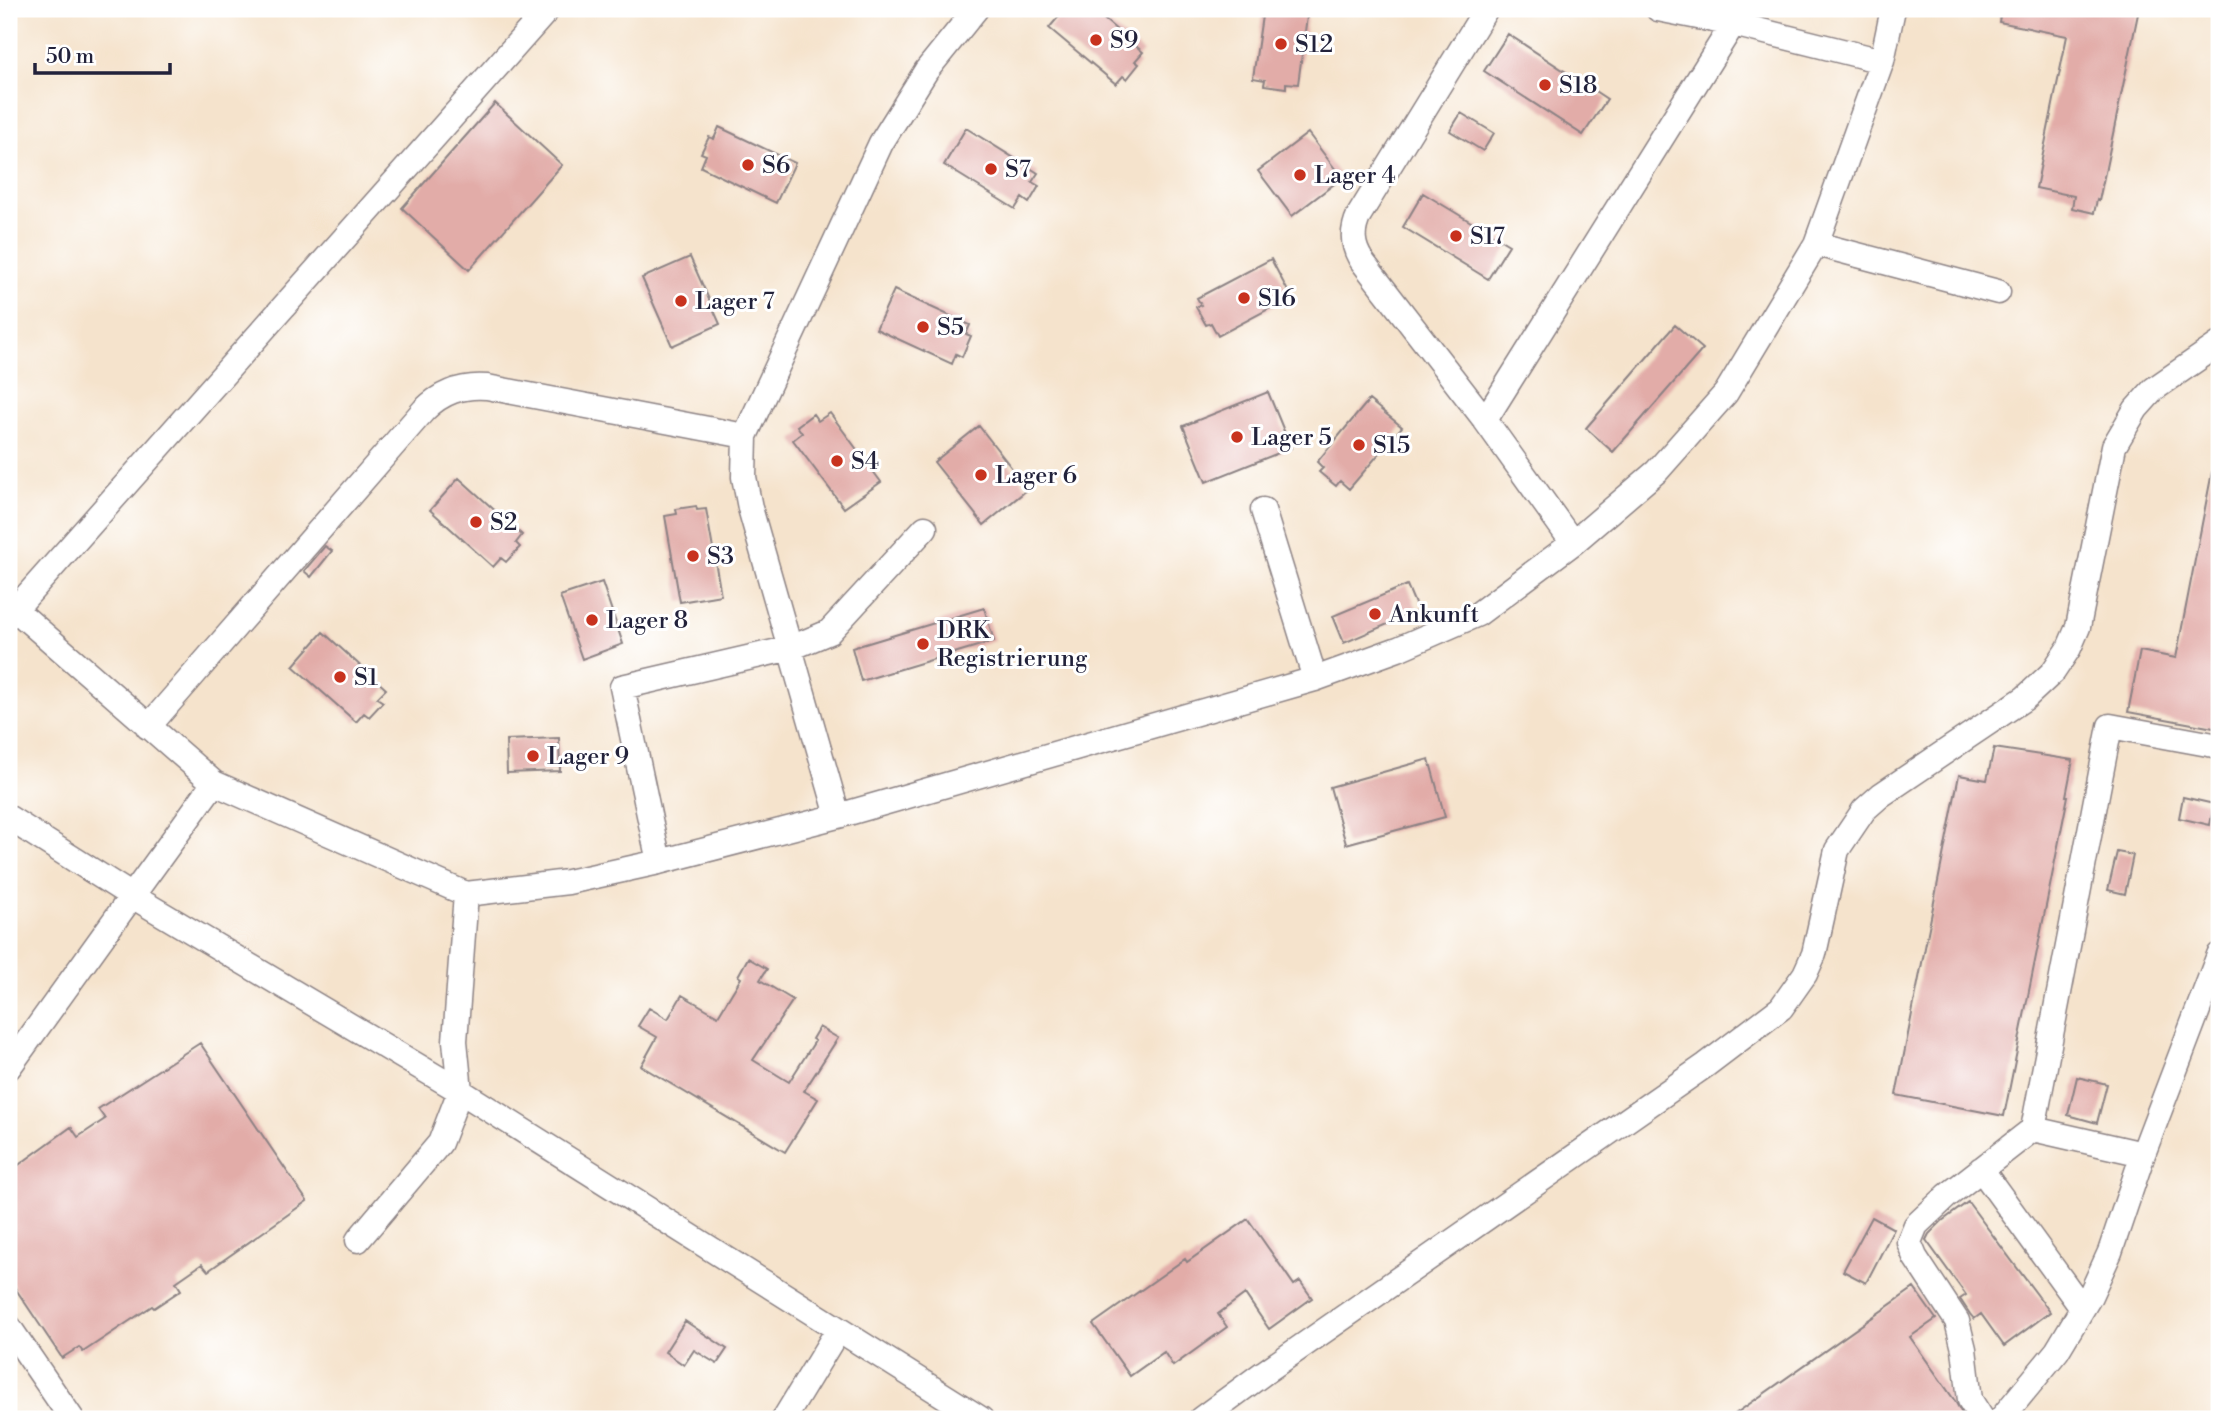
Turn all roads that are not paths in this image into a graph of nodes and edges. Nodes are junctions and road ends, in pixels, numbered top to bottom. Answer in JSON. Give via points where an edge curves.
{"nodes":[{"id":1,"x":548,"y":9,"type":"edge"},
{"id":2,"x":976,"y":9,"type":"edge"},
{"id":3,"x":1486,"y":9,"type":"edge"},
{"id":4,"x":1658,"y":9,"type":"edge"},
{"id":5,"x":1893,"y":9,"type":"edge"},
{"id":6,"x":1733,"y":24,"type":"junction"},
{"id":7,"x":1882,"y":61,"type":"junction"},
{"id":8,"x":1816,"y":244,"type":"junction"},
{"id":9,"x":1998,"y":292,"type":"dead end"},
{"id":10,"x":2219,"y":344,"type":"edge"},
{"id":11,"x":1485,"y":420,"type":"junction"},
{"id":12,"x":745,"y":436,"type":"junction"},
{"id":13,"x":1263,"y":510,"type":"dead end"},
{"id":14,"x":925,"y":528,"type":"dead end"},
{"id":15,"x":1573,"y":543,"type":"junction"},
{"id":16,"x":11,"y":609,"type":"edge"},
{"id":17,"x":791,"y":648,"type":"junction"},
{"id":18,"x":1315,"y":679,"type":"junction"},
{"id":19,"x":148,"y":727,"type":"junction"},
{"id":20,"x":2219,"y":746,"type":"edge"},
{"id":21,"x":214,"y":783,"type":"junction"},
{"id":22,"x":838,"y":816,"type":"junction"},
{"id":23,"x":9,"y":818,"type":"edge"},
{"id":24,"x":659,"y":862,"type":"junction"},
{"id":25,"x":466,"y":894,"type":"junction"},
{"id":26,"x":132,"y":896,"type":"junction"},
{"id":27,"x":2219,"y":955,"type":"edge"},
{"id":28,"x":9,"y":1067,"type":"edge"},
{"id":29,"x":460,"y":1091,"type":"junction"},
{"id":30,"x":2033,"y":1129,"type":"junction"},
{"id":31,"x":2143,"y":1154,"type":"junction"},
{"id":32,"x":1981,"y":1169,"type":"junction"},
{"id":33,"x":358,"y":1240,"type":"dead end"},
{"id":34,"x":2082,"y":1308,"type":"junction"},
{"id":35,"x":9,"y":1326,"type":"edge"},
{"id":36,"x":838,"y":1330,"type":"junction"},
{"id":37,"x":72,"y":1419,"type":"edge"},
{"id":38,"x":784,"y":1419,"type":"edge"},
{"id":39,"x":981,"y":1419,"type":"edge"},
{"id":40,"x":1201,"y":1419,"type":"edge"},
{"id":41,"x":1982,"y":1419,"type":"edge"},
{"id":42,"x":2001,"y":1419,"type":"edge"}],
"edges":[{"from":1,"to":16,"type":"street"},
{"from":2,"to":12,"type":"street","via":[[926,71],[881,143]]},
{"from":3,"to":11,"type":"street","via":[[1359,215],[1353,239],[1362,261]]},
{"from":4,"to":6,"type":"street"},
{"from":5,"to":7,"type":"street"},
{"from":6,"to":7,"type":"street"},
{"from":6,"to":11,"type":"street"},
{"from":7,"to":8,"type":"street"},
{"from":8,"to":9,"type":"street"},
{"from":8,"to":15,"type":"street","via":[[1726,393],[1657,471]]},
{"from":10,"to":40,"type":"street","via":[[2154,389],[2114,446],[2078,628],[2059,664],[2025,698],[1864,810],[1837,850],[1814,954],[1782,1008]]},
{"from":11,"to":15,"type":"street"},
{"from":12,"to":17,"type":"street","via":[[744,477],[750,508]]},
{"from":12,"to":19,"type":"street","via":[[488,387],[467,386],[448,392],[424,410]]},
{"from":13,"to":18,"type":"street"},
{"from":14,"to":17,"type":"street","via":[[829,632]]},
{"from":15,"to":18,"type":"street","via":[[1478,614]]},
{"from":16,"to":19,"type":"street"},
{"from":17,"to":22,"type":"street"},
{"from":17,"to":24,"type":"street","via":[[622,687]]},
{"from":18,"to":22,"type":"street"},
{"from":19,"to":21,"type":"street"},
{"from":20,"to":30,"type":"street","via":[[2110,726]]},
{"from":21,"to":25,"type":"street"},
{"from":21,"to":26,"type":"street"},
{"from":22,"to":24,"type":"street"},
{"from":23,"to":26,"type":"street"},
{"from":24,"to":25,"type":"street","via":[[568,882]]},
{"from":25,"to":29,"type":"street","via":[[455,1041]]},
{"from":26,"to":28,"type":"street"},
{"from":26,"to":29,"type":"street"},
{"from":27,"to":31,"type":"street"},
{"from":29,"to":33,"type":"street","via":[[439,1143]]},
{"from":29,"to":36,"type":"street"},
{"from":30,"to":31,"type":"street"},
{"from":30,"to":32,"type":"street"},
{"from":31,"to":34,"type":"street","via":[[2110,1252]]},
{"from":32,"to":34,"type":"street"},
{"from":32,"to":41,"type":"street","via":[[1916,1225],[1909,1242],[1956,1321],[1970,1400]]},
{"from":34,"to":42,"type":"street","via":[[2057,1352]]},
{"from":35,"to":37,"type":"street"},
{"from":36,"to":38,"type":"street"},
{"from":36,"to":39,"type":"street"}]}
